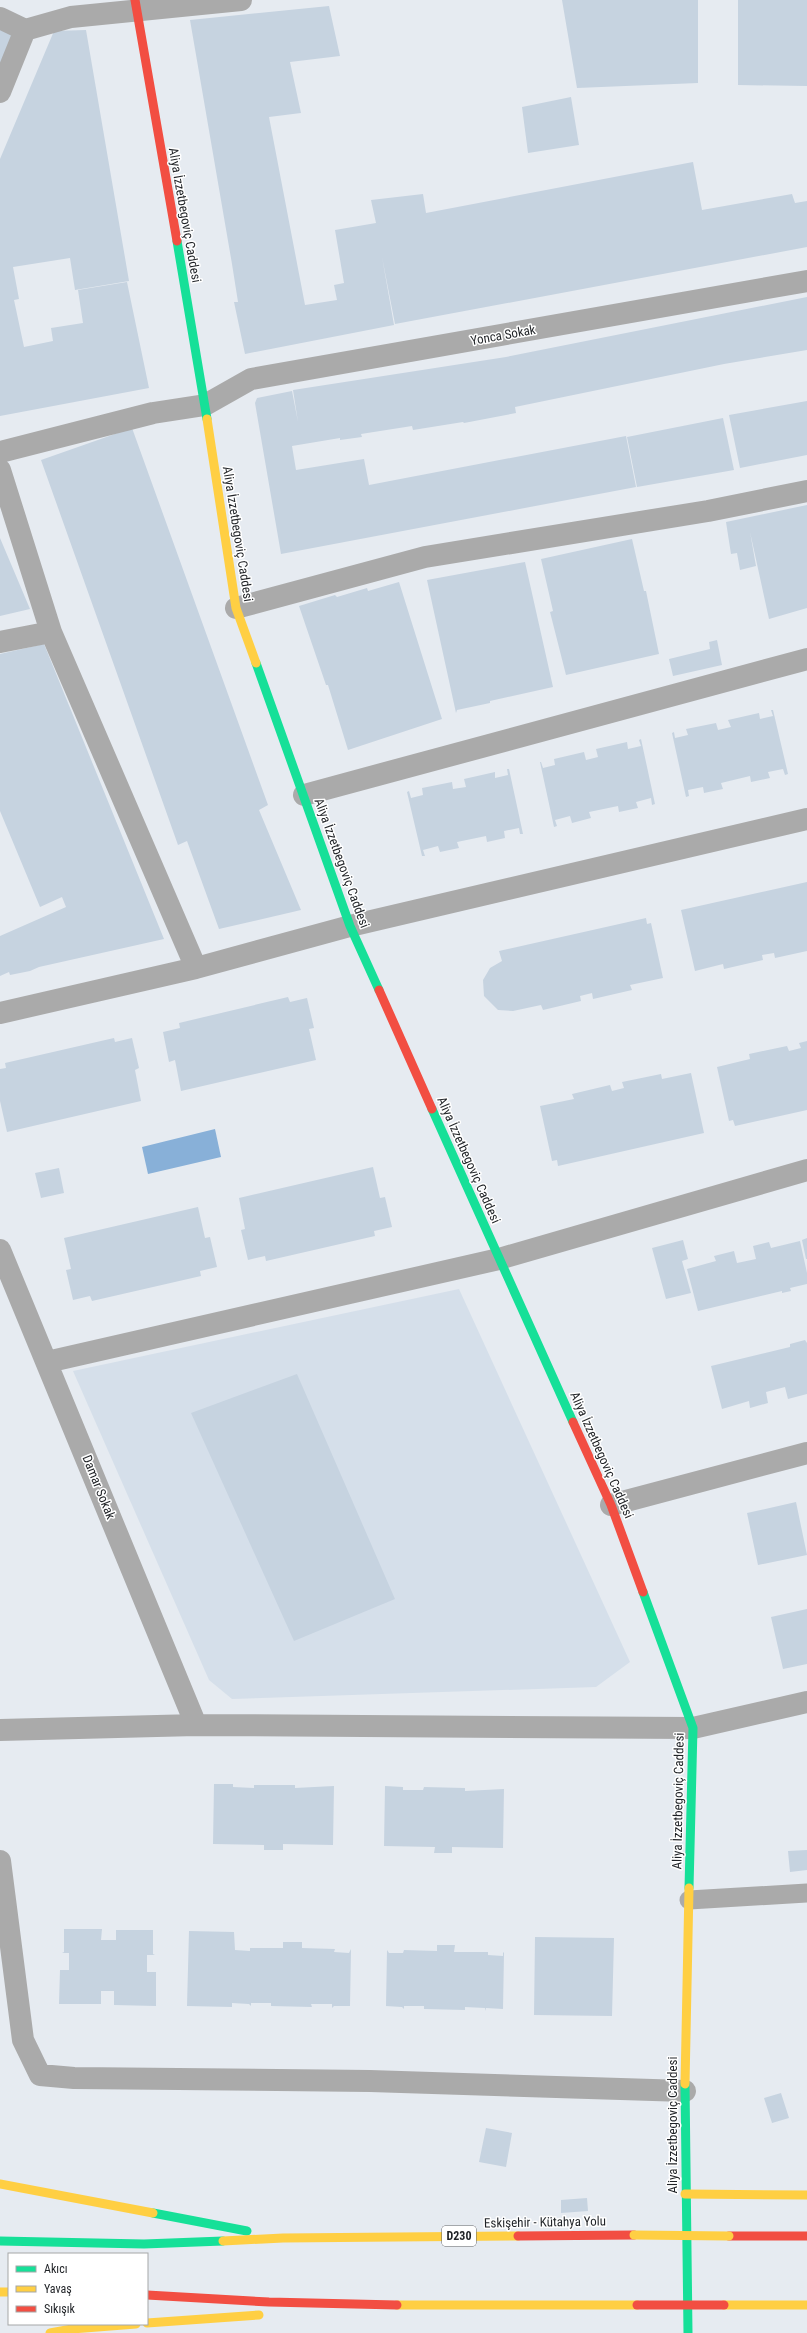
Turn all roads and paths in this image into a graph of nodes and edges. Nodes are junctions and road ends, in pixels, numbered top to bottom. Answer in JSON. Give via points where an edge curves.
{"nodes":[{"id":1,"x":241,"y":0,"type":"edge"},
{"id":2,"x":136,"y":5,"type":"edge"},
{"id":3,"x":0,"y":18,"type":"edge"},
{"id":4,"x":25,"y":30,"type":"junction"},
{"id":5,"x":0,"y":92,"type":"edge"},
{"id":6,"x":807,"y":281,"type":"edge"},
{"id":7,"x":205,"y":405,"type":"junction"},
{"id":8,"x":0,"y":452,"type":"edge"},
{"id":9,"x":0,"y":470,"type":"edge"},
{"id":10,"x":807,"y":491,"type":"edge"},
{"id":11,"x":236,"y":608,"type":"junction"},
{"id":12,"x":52,"y":632,"type":"junction"},
{"id":13,"x":0,"y":642,"type":"edge"},
{"id":14,"x":807,"y":659,"type":"edge"},
{"id":15,"x":304,"y":795,"type":"junction"},
{"id":16,"x":807,"y":819,"type":"edge"},
{"id":17,"x":350,"y":926,"type":"junction"},
{"id":18,"x":196,"y":968,"type":"junction"},
{"id":19,"x":0,"y":1012,"type":"edge"},
{"id":20,"x":807,"y":1170,"type":"edge"},
{"id":21,"x":0,"y":1250,"type":"edge"},
{"id":22,"x":499,"y":1259,"type":"junction"},
{"id":23,"x":48,"y":1362,"type":"junction"},
{"id":24,"x":807,"y":1453,"type":"edge"},
{"id":25,"x":611,"y":1505,"type":"junction"},
{"id":26,"x":807,"y":1702,"type":"edge"},
{"id":27,"x":196,"y":1725,"type":"junction"},
{"id":28,"x":693,"y":1728,"type":"junction"},
{"id":29,"x":0,"y":1730,"type":"edge"},
{"id":30,"x":0,"y":1861,"type":"edge"},
{"id":31,"x":807,"y":1892,"type":"edge"},
{"id":32,"x":689,"y":1900,"type":"junction"},
{"id":33,"x":685,"y":2091,"type":"junction"},
{"id":34,"x":0,"y":2184,"type":"edge"},
{"id":35,"x":685,"y":2194,"type":"junction"},
{"id":36,"x":807,"y":2195,"type":"edge"},
{"id":37,"x":807,"y":2236,"type":"edge"},
{"id":38,"x":283,"y":2238,"type":"junction"},
{"id":39,"x":0,"y":2241,"type":"edge"},
{"id":40,"x":148,"y":2295,"type":"edge"},
{"id":41,"x":398,"y":2305,"type":"junction"},
{"id":42,"x":807,"y":2305,"type":"edge"},
{"id":43,"x":295,"y":2312,"type":"dead end"},
{"id":44,"x":271,"y":2314,"type":"dead end"},
{"id":45,"x":148,"y":2323,"type":"edge"},
{"id":46,"x":123,"y":2325,"type":"edge"},
{"id":47,"x":50,"y":2333,"type":"edge"},
{"id":48,"x":688,"y":2333,"type":"edge"}],
"edges":[{"from":1,"to":2,"type":"street"},
{"from":2,"to":4,"type":"street"},
{"from":2,"to":7,"type":"main road","name":"Aliya İzzetbegoviç Caddesi"},
{"from":3,"to":4,"type":"street"},
{"from":4,"to":5,"type":"street"},
{"from":6,"to":7,"type":"street","name":"Yonca Sokak","via":[[251,379]]},
{"from":7,"to":8,"type":"street","via":[[153,413]]},
{"from":7,"to":11,"type":"main road","name":"Aliya İzzetbegoviç Caddesi"},
{"from":9,"to":12,"type":"street"},
{"from":10,"to":11,"type":"street","via":[[708,511],[425,558]]},
{"from":11,"to":15,"type":"main road","name":"Aliya İzzetbegoviç Caddesi"},
{"from":12,"to":13,"type":"street"},
{"from":12,"to":18,"type":"street"},
{"from":14,"to":15,"type":"street"},
{"from":15,"to":17,"type":"main road","name":"Aliya İzzetbegoviç Caddesi"},
{"from":16,"to":17,"type":"street"},
{"from":17,"to":18,"type":"street"},
{"from":17,"to":22,"type":"main road","name":"Aliya İzzetbegoviç Caddesi"},
{"from":18,"to":19,"type":"street"},
{"from":20,"to":22,"type":"street"},
{"from":21,"to":23,"type":"street","name":"Damar Sokak"},
{"from":22,"to":23,"type":"street"},
{"from":22,"to":25,"type":"main road","name":"Aliya İzzetbegoviç Caddesi"},
{"from":23,"to":27,"type":"street","name":"Damar Sokak"},
{"from":24,"to":25,"type":"street"},
{"from":25,"to":28,"type":"main road","name":"Aliya İzzetbegoviç Caddesi"},
{"from":26,"to":28,"type":"street"},
{"from":27,"to":28,"type":"street"},
{"from":27,"to":29,"type":"street"},
{"from":28,"to":32,"type":"main road","name":"Aliya İzzetbegoviç Caddesi"},
{"from":30,"to":33,"type":"street","via":[[23,2040],[40,2075],[74,2078],[370,2081]]},
{"from":31,"to":32,"type":"lane"},
{"from":32,"to":33,"type":"main road","name":"Aliya İzzetbegoviç Caddesi"},
{"from":33,"to":35,"type":"main road","name":"Aliya İzzetbegoviç Caddesi"},
{"from":34,"to":38,"type":"main road"},
{"from":35,"to":36,"type":"main road"},
{"from":35,"to":48,"type":"main road","name":"Aliya İzzetbegoviç Caddesi"},
{"from":37,"to":38,"type":"main road","name":"Eskişehir - Kütahya Yolu","number":"D230","bridge":true},
{"from":38,"to":39,"type":"main road","via":[[144,2244]]},
{"from":40,"to":41,"type":"main road","via":[[236,2302]]},
{"from":41,"to":42,"type":"main road","bridge":true},
{"from":41,"to":43,"type":"main road"},
{"from":44,"to":45,"type":"main road"},
{"from":46,"to":47,"type":"main road"}]}
